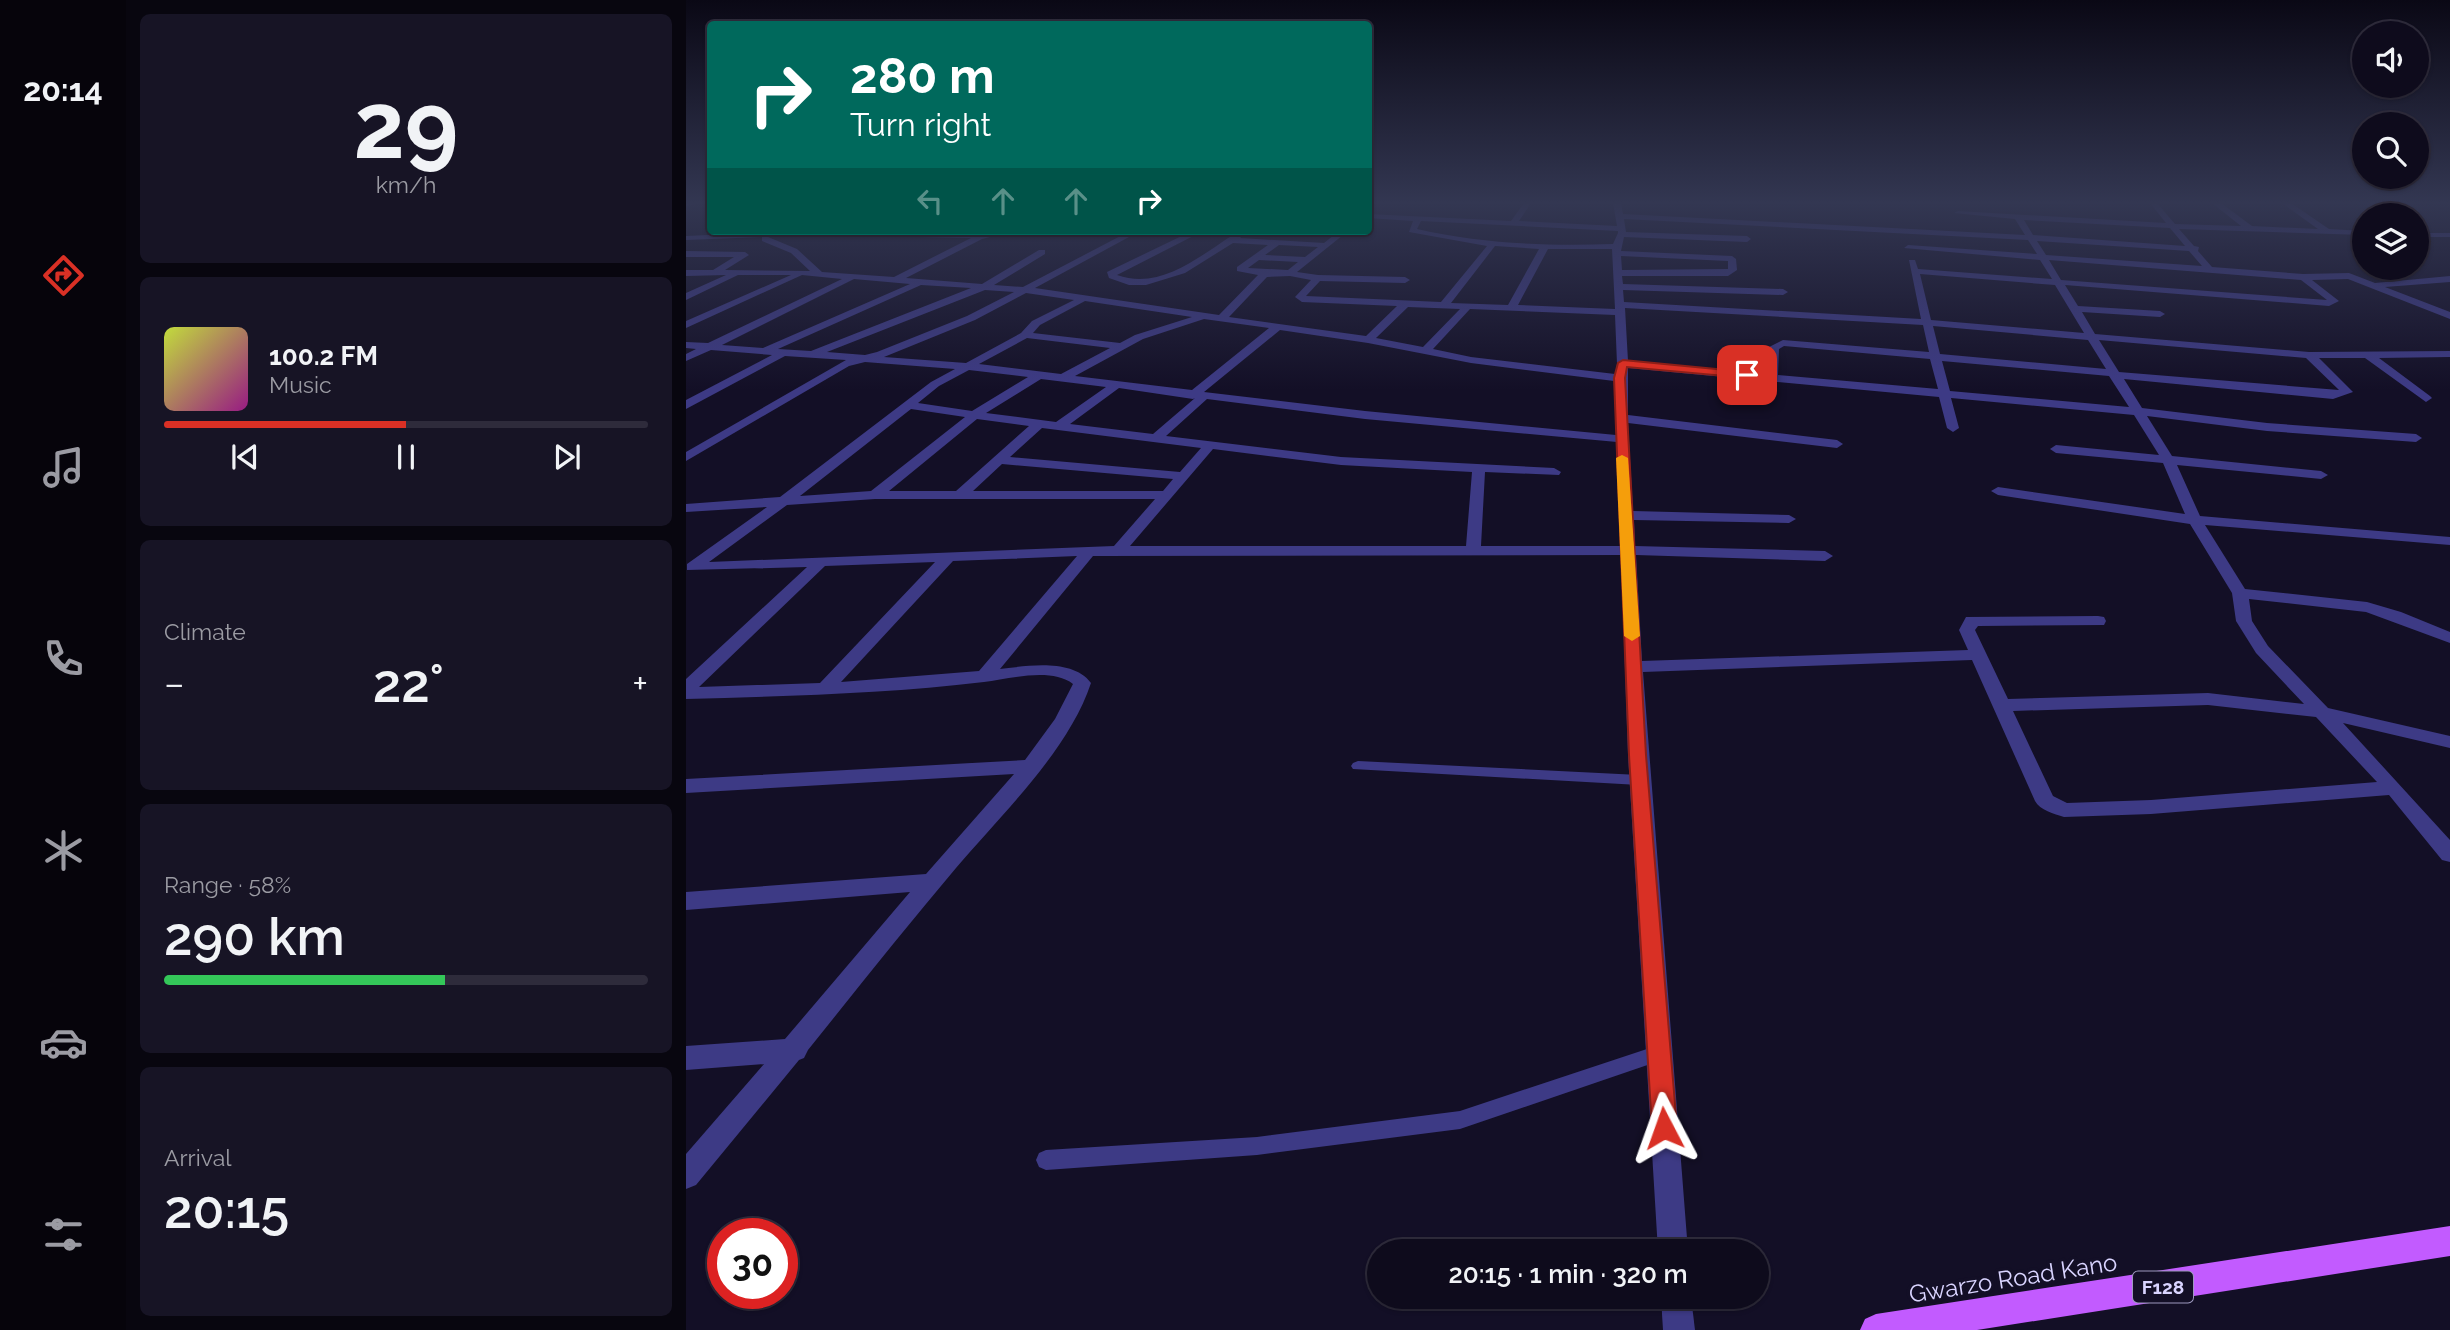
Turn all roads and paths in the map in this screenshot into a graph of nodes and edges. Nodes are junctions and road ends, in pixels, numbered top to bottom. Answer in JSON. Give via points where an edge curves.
{"nodes":[{"id":1,"x":728,"y":265,"type":"edge"},
{"id":2,"x":809,"y":265,"type":"edge"},
{"id":3,"x":925,"y":265,"type":"edge"},
{"id":4,"x":1018,"y":265,"type":"edge"},
{"id":5,"x":1074,"y":265,"type":"edge"},
{"id":6,"x":1127,"y":265,"type":"edge"},
{"id":7,"x":1190,"y":265,"type":"edge"},
{"id":8,"x":1247,"y":265,"type":"edge"},
{"id":9,"x":1300,"y":265,"type":"edge"},
{"id":10,"x":1475,"y":265,"type":"edge"},
{"id":11,"x":1535,"y":265,"type":"edge"},
{"id":12,"x":1618,"y":265,"type":"edge"},
{"id":13,"x":1732,"y":265,"type":"edge"},
{"id":14,"x":1912,"y":265,"type":"edge"},
{"id":15,"x":2047,"y":265,"type":"edge"},
{"id":16,"x":2150,"y":265,"type":"edge"},
{"id":17,"x":2207,"y":265,"type":"edge"},
{"id":18,"x":2210,"y":269,"type":"junction"},
{"id":19,"x":1914,"y":271,"type":"junction"},
{"id":20,"x":686,"y":273,"type":"edge"},
{"id":21,"x":714,"y":273,"type":"junction"},
{"id":22,"x":737,"y":273,"type":"junction"},
{"id":23,"x":803,"y":273,"type":"junction"},
{"id":24,"x":1266,"y":273,"type":"junction"},
{"id":25,"x":1290,"y":274,"type":"junction"},
{"id":26,"x":820,"y":275,"type":"junction"},
{"id":27,"x":853,"y":277,"type":"junction"},
{"id":28,"x":2304,"y":277,"type":"junction"},
{"id":29,"x":1318,"y":278,"type":"junction"},
{"id":30,"x":2450,"y":279,"type":"edge"},
{"id":31,"x":895,"y":280,"type":"junction"},
{"id":32,"x":1391,"y":280,"type":"junction"},
{"id":33,"x":1405,"y":280,"type":"dead end"},
{"id":34,"x":920,"y":282,"type":"junction"},
{"id":35,"x":2057,"y":282,"type":"junction"},
{"id":36,"x":2375,"y":285,"type":"junction"},
{"id":37,"x":983,"y":286,"type":"junction"},
{"id":38,"x":1028,"y":290,"type":"junction"},
{"id":39,"x":1783,"y":292,"type":"dead end"},
{"id":40,"x":1618,"y":294,"type":"junction"},
{"id":41,"x":686,"y":297,"type":"edge"},
{"id":42,"x":1086,"y":298,"type":"junction"},
{"id":43,"x":1373,"y":302,"type":"junction"},
{"id":44,"x":1405,"y":303,"type":"junction"},
{"id":45,"x":2450,"y":303,"type":"edge"},
{"id":46,"x":1444,"y":304,"type":"junction"},
{"id":47,"x":2420,"y":304,"type":"junction"},
{"id":48,"x":1468,"y":306,"type":"junction"},
{"id":49,"x":1512,"y":307,"type":"junction"},
{"id":50,"x":2075,"y":309,"type":"junction"},
{"id":51,"x":2160,"y":314,"type":"dead end"},
{"id":52,"x":1207,"y":316,"type":"junction"},
{"id":53,"x":2450,"y":316,"type":"edge"},
{"id":54,"x":1222,"y":318,"type":"junction"},
{"id":55,"x":1927,"y":323,"type":"junction"},
{"id":56,"x":686,"y":326,"type":"edge"},
{"id":57,"x":1276,"y":327,"type":"junction"},
{"id":58,"x":1025,"y":335,"type":"junction"},
{"id":59,"x":2092,"y":339,"type":"junction"},
{"id":60,"x":1368,"y":340,"type":"junction"},
{"id":61,"x":686,"y":345,"type":"edge"},
{"id":62,"x":707,"y":346,"type":"junction"},
{"id":63,"x":1120,"y":346,"type":"junction"},
{"id":64,"x":764,"y":351,"type":"junction"},
{"id":65,"x":1425,"y":351,"type":"junction"},
{"id":66,"x":783,"y":353,"type":"junction"},
{"id":67,"x":2450,"y":354,"type":"edge"},
{"id":68,"x":810,"y":355,"type":"junction"},
{"id":69,"x":2309,"y":355,"type":"junction"},
{"id":70,"x":2368,"y":355,"type":"junction"},
{"id":71,"x":1936,"y":356,"type":"junction"},
{"id":72,"x":686,"y":358,"type":"edge"},
{"id":73,"x":863,"y":359,"type":"junction"},
{"id":74,"x":965,"y":366,"type":"junction"},
{"id":75,"x":1621,"y":371,"type":"junction"},
{"id":76,"x":2113,"y":374,"type":"junction"},
{"id":77,"x":1039,"y":375,"type":"junction"},
{"id":78,"x":1772,"y":377,"type":"junction"},
{"id":79,"x":1063,"y":378,"type":"junction"},
{"id":80,"x":1116,"y":385,"type":"junction"},
{"id":81,"x":1947,"y":393,"type":"junction"},
{"id":82,"x":1198,"y":396,"type":"junction"},
{"id":83,"x":692,"y":397,"type":"edge"},
{"id":84,"x":2426,"y":398,"type":"dead end"},
{"id":85,"x":686,"y":405,"type":"edge"},
{"id":86,"x":909,"y":405,"type":"junction"},
{"id":87,"x":2134,"y":411,"type":"junction"},
{"id":88,"x":977,"y":413,"type":"junction"},
{"id":89,"x":1621,"y":418,"type":"junction"},
{"id":90,"x":1039,"y":424,"type":"junction"},
{"id":91,"x":1058,"y":427,"type":"junction"},
{"id":92,"x":1953,"y":428,"type":"dead end"},
{"id":93,"x":2416,"y":438,"type":"dead end"},
{"id":94,"x":1155,"y":439,"type":"junction"},
{"id":95,"x":1622,"y":439,"type":"junction"},
{"id":96,"x":1210,"y":444,"type":"junction"},
{"id":97,"x":1837,"y":444,"type":"dead end"},
{"id":98,"x":2056,"y":449,"type":"dead end"},
{"id":99,"x":686,"y":457,"type":"edge"},
{"id":100,"x":999,"y":460,"type":"junction"},
{"id":101,"x":2168,"y":460,"type":"junction"},
{"id":102,"x":1479,"y":469,"type":"junction"},
{"id":103,"x":1554,"y":472,"type":"dead end"},
{"id":104,"x":2321,"y":475,"type":"dead end"},
{"id":105,"x":1183,"y":476,"type":"junction"},
{"id":106,"x":1998,"y":491,"type":"dead end"},
{"id":107,"x":961,"y":494,"type":"junction"},
{"id":108,"x":875,"y":495,"type":"junction"},
{"id":109,"x":1166,"y":495,"type":"junction"},
{"id":110,"x":785,"y":500,"type":"junction"},
{"id":111,"x":686,"y":508,"type":"edge"},
{"id":112,"x":1625,"y":515,"type":"junction"},
{"id":113,"x":1789,"y":519,"type":"dead end"},
{"id":114,"x":2195,"y":520,"type":"junction"},
{"id":115,"x":2450,"y":541,"type":"edge"},
{"id":116,"x":1472,"y":550,"type":"junction"},
{"id":117,"x":1628,"y":550,"type":"junction"},
{"id":118,"x":1089,"y":551,"type":"junction"},
{"id":119,"x":1118,"y":551,"type":"junction"},
{"id":120,"x":1825,"y":556,"type":"dead end"},
{"id":121,"x":948,"y":557,"type":"junction"},
{"id":122,"x":819,"y":564,"type":"junction"},
{"id":123,"x":689,"y":569,"type":"edge"},
{"id":124,"x":2240,"y":593,"type":"junction"},
{"id":125,"x":2098,"y":621,"type":"dead end"},
{"id":126,"x":2450,"y":638,"type":"edge"},
{"id":127,"x":1978,"y":655,"type":"junction"},
{"id":128,"x":1633,"y":667,"type":"junction"},
{"id":129,"x":984,"y":677,"type":"junction"},
{"id":130,"x":825,"y":688,"type":"junction"},
{"id":131,"x":686,"y":691,"type":"edge"},
{"id":132,"x":2003,"y":705,"type":"junction"},
{"id":133,"x":2322,"y":712,"type":"junction"},
{"id":134,"x":2450,"y":742,"type":"edge"},
{"id":135,"x":1029,"y":766,"type":"junction"},
{"id":136,"x":1357,"y":766,"type":"dead end"},
{"id":137,"x":1639,"y":780,"type":"junction"},
{"id":138,"x":686,"y":786,"type":"edge"},
{"id":139,"x":2394,"y":788,"type":"junction"},
{"id":140,"x":2450,"y":854,"type":"edge"},
{"id":141,"x":931,"y":882,"type":"junction"},
{"id":142,"x":686,"y":901,"type":"edge"},
{"id":143,"x":795,"y":1049,"type":"junction"},
{"id":144,"x":1659,"y":1053,"type":"junction"},
{"id":145,"x":686,"y":1058,"type":"edge"},
{"id":146,"x":1046,"y":1160,"type":"dead end"},
{"id":147,"x":686,"y":1175,"type":"edge"},
{"id":148,"x":1672,"y":1239,"type":"edge"},
{"id":149,"x":2450,"y":1241,"type":"edge"},
{"id":150,"x":1677,"y":1309,"type":"edge"},
{"id":151,"x":1679,"y":1330,"type":"edge"},
{"id":152,"x":1876,"y":1330,"type":"edge"}],
"edges":[{"from":1,"to":21,"type":"street"},
{"from":2,"to":26,"type":"street"},
{"from":3,"to":31,"type":"street"},
{"from":4,"to":37,"type":"street"},
{"from":5,"to":38,"type":"street"},
{"from":6,"to":7,"type":"street","via":[[1112,276],[1150,282],[1169,278]]},
{"from":8,"to":24,"type":"street","via":[[1240,271]]},
{"from":9,"to":25,"type":"street"},
{"from":10,"to":46,"type":"street"},
{"from":11,"to":49,"type":"street"},
{"from":12,"to":40,"type":"street"},
{"from":13,"to":40,"type":"street","via":[[1728,273]]},
{"from":14,"to":19,"type":"street"},
{"from":15,"to":35,"type":"street"},
{"from":16,"to":18,"type":"street"},
{"from":17,"to":18,"type":"street"},
{"from":18,"to":28,"type":"street"},
{"from":19,"to":35,"type":"street"},
{"from":19,"to":55,"type":"street"},
{"from":20,"to":21,"type":"street"},
{"from":21,"to":22,"type":"street"},
{"from":22,"to":23,"type":"street"},
{"from":22,"to":41,"type":"street"},
{"from":23,"to":26,"type":"street"},
{"from":23,"to":56,"type":"street"},
{"from":24,"to":25,"type":"street"},
{"from":24,"to":54,"type":"street"},
{"from":25,"to":29,"type":"street"},
{"from":26,"to":27,"type":"street"},
{"from":27,"to":31,"type":"street"},
{"from":27,"to":62,"type":"street"},
{"from":28,"to":35,"type":"street","via":[[2333,302]]},
{"from":28,"to":36,"type":"street","via":[[2349,276]]},
{"from":29,"to":32,"type":"street"},
{"from":29,"to":43,"type":"street","via":[[1301,299]]},
{"from":30,"to":36,"type":"street"},
{"from":31,"to":34,"type":"street"},
{"from":32,"to":33,"type":"street"},
{"from":32,"to":43,"type":"street"},
{"from":34,"to":37,"type":"street"},
{"from":34,"to":64,"type":"street"},
{"from":35,"to":50,"type":"street"},
{"from":36,"to":47,"type":"street"},
{"from":37,"to":38,"type":"street"},
{"from":37,"to":68,"type":"street"},
{"from":38,"to":42,"type":"street"},
{"from":38,"to":73,"type":"street","via":[[971,318]]},
{"from":39,"to":40,"type":"street"},
{"from":40,"to":49,"type":"street"},
{"from":40,"to":55,"type":"street"},
{"from":40,"to":75,"type":"street"},
{"from":42,"to":52,"type":"street"},
{"from":42,"to":58,"type":"street","via":[[1036,323]]},
{"from":43,"to":44,"type":"street"},
{"from":44,"to":46,"type":"street"},
{"from":44,"to":60,"type":"street"},
{"from":45,"to":47,"type":"street"},
{"from":46,"to":48,"type":"street"},
{"from":47,"to":53,"type":"street"},
{"from":48,"to":49,"type":"street"},
{"from":48,"to":65,"type":"street"},
{"from":50,"to":51,"type":"street"},
{"from":50,"to":59,"type":"street"},
{"from":52,"to":54,"type":"street"},
{"from":52,"to":63,"type":"street"},
{"from":54,"to":57,"type":"street"},
{"from":55,"to":59,"type":"street"},
{"from":55,"to":71,"type":"street"},
{"from":57,"to":60,"type":"street"},
{"from":57,"to":82,"type":"street"},
{"from":58,"to":63,"type":"street"},
{"from":58,"to":74,"type":"street"},
{"from":59,"to":69,"type":"street"},
{"from":59,"to":76,"type":"street"},
{"from":60,"to":65,"type":"street"},
{"from":61,"to":62,"type":"street"},
{"from":62,"to":64,"type":"street"},
{"from":62,"to":72,"type":"street"},
{"from":63,"to":79,"type":"street"},
{"from":64,"to":66,"type":"street"},
{"from":65,"to":75,"type":"street","via":[[1483,362]]},
{"from":66,"to":68,"type":"street"},
{"from":66,"to":83,"type":"street"},
{"from":67,"to":70,"type":"street"},
{"from":68,"to":73,"type":"street"},
{"from":69,"to":70,"type":"street"},
{"from":69,"to":76,"type":"street","via":[[2347,392],[2333,395]]},
{"from":70,"to":84,"type":"street"},
{"from":71,"to":76,"type":"street"},
{"from":71,"to":78,"type":"street","via":[[1783,343],[1774,347]]},
{"from":71,"to":81,"type":"street"},
{"from":73,"to":74,"type":"street"},
{"from":73,"to":99,"type":"street","via":[[845,364]]},
{"from":74,"to":77,"type":"street"},
{"from":74,"to":86,"type":"street"},
{"from":75,"to":78,"type":"street"},
{"from":75,"to":89,"type":"street"},
{"from":76,"to":87,"type":"street"},
{"from":77,"to":79,"type":"street"},
{"from":77,"to":88,"type":"street"},
{"from":78,"to":81,"type":"street"},
{"from":79,"to":80,"type":"street"},
{"from":80,"to":82,"type":"street"},
{"from":80,"to":91,"type":"street"},
{"from":81,"to":87,"type":"street"},
{"from":81,"to":92,"type":"street"},
{"from":82,"to":94,"type":"street"},
{"from":82,"to":95,"type":"street"},
{"from":83,"to":85,"type":"street"},
{"from":86,"to":88,"type":"street"},
{"from":86,"to":110,"type":"street"},
{"from":87,"to":93,"type":"street"},
{"from":87,"to":101,"type":"street"},
{"from":88,"to":90,"type":"street"},
{"from":88,"to":108,"type":"street"},
{"from":89,"to":95,"type":"street"},
{"from":89,"to":97,"type":"street"},
{"from":90,"to":91,"type":"street"},
{"from":90,"to":100,"type":"street"},
{"from":91,"to":94,"type":"street"},
{"from":94,"to":96,"type":"street"},
{"from":95,"to":112,"type":"street"},
{"from":96,"to":102,"type":"street","via":[[1341,461]]},
{"from":96,"to":105,"type":"street"},
{"from":98,"to":101,"type":"street"},
{"from":100,"to":105,"type":"street"},
{"from":100,"to":107,"type":"street"},
{"from":101,"to":104,"type":"street"},
{"from":101,"to":114,"type":"street"},
{"from":102,"to":103,"type":"street"},
{"from":102,"to":116,"type":"street"},
{"from":105,"to":109,"type":"street"},
{"from":106,"to":114,"type":"street"},
{"from":107,"to":108,"type":"street"},
{"from":107,"to":109,"type":"street"},
{"from":108,"to":110,"type":"street"},
{"from":109,"to":119,"type":"street"},
{"from":110,"to":111,"type":"street"},
{"from":110,"to":123,"type":"street"},
{"from":112,"to":113,"type":"street"},
{"from":112,"to":117,"type":"street"},
{"from":114,"to":115,"type":"street"},
{"from":114,"to":124,"type":"street"},
{"from":116,"to":117,"type":"street"},
{"from":116,"to":119,"type":"street"},
{"from":117,"to":120,"type":"street"},
{"from":117,"to":128,"type":"street"},
{"from":118,"to":119,"type":"street"},
{"from":118,"to":121,"type":"street"},
{"from":118,"to":129,"type":"street"},
{"from":121,"to":122,"type":"street"},
{"from":121,"to":130,"type":"street"},
{"from":122,"to":123,"type":"street"},
{"from":122,"to":131,"type":"street"},
{"from":124,"to":126,"type":"street","via":[[2367,607]]},
{"from":124,"to":133,"type":"street","via":[[2244,621],[2262,649]]},
{"from":125,"to":127,"type":"street","via":[[1972,621],[1967,630]]},
{"from":127,"to":128,"type":"street"},
{"from":127,"to":132,"type":"street"},
{"from":128,"to":137,"type":"street"},
{"from":129,"to":130,"type":"street"},
{"from":129,"to":135,"type":"street","via":[[1068,673],[1082,683],[1069,714]]},
{"from":130,"to":131,"type":"street"},
{"from":132,"to":133,"type":"street","via":[[2208,699]]},
{"from":132,"to":139,"type":"street","via":[[2045,801],[2064,810]]},
{"from":133,"to":134,"type":"street"},
{"from":133,"to":139,"type":"street"},
{"from":135,"to":138,"type":"street"},
{"from":135,"to":141,"type":"street"},
{"from":136,"to":137,"type":"lane"},
{"from":137,"to":144,"type":"street"},
{"from":139,"to":140,"type":"street"},
{"from":141,"to":142,"type":"street"},
{"from":141,"to":143,"type":"street"},
{"from":143,"to":145,"type":"street"},
{"from":143,"to":147,"type":"street"},
{"from":144,"to":146,"type":"lane","via":[[1460,1119],[1257,1146]]},
{"from":144,"to":148,"type":"street"},
{"from":149,"to":152,"type":"main road","name":"Gwarzo Road Kano","number":"F128"},
{"from":150,"to":151,"type":"street"}]}
